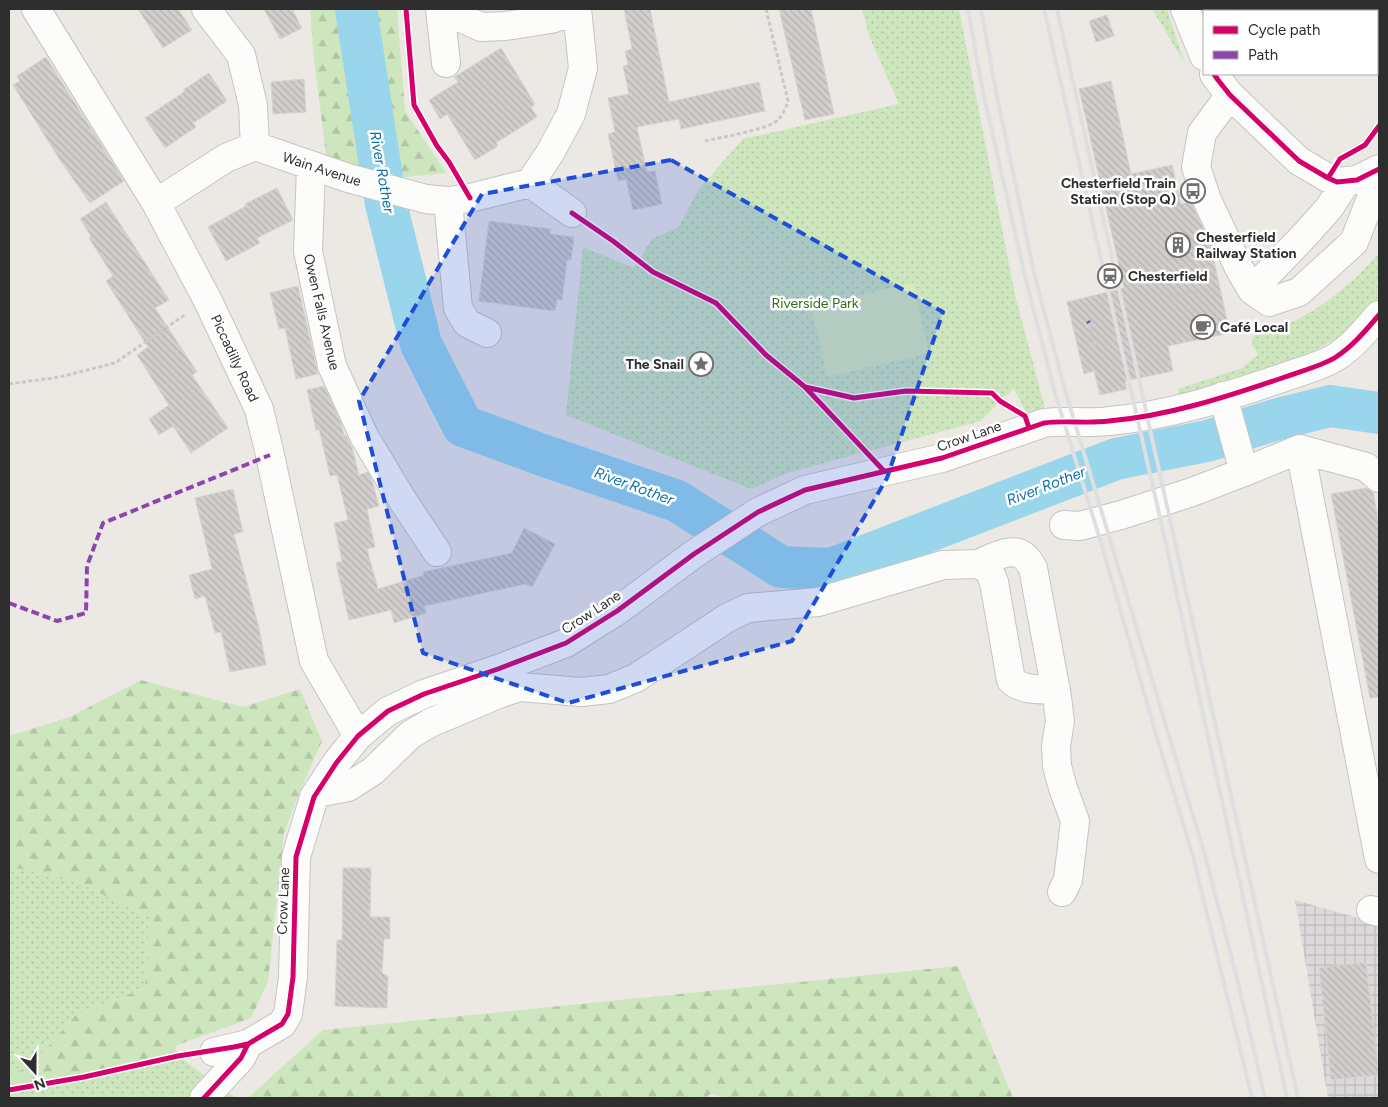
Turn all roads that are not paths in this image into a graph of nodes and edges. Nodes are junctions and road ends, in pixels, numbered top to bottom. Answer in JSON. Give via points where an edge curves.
{"nodes":[{"id":1,"x":36,"y":9,"type":"edge"},
{"id":2,"x":206,"y":9,"type":"edge"},
{"id":3,"x":441,"y":9,"type":"edge"},
{"id":4,"x":1185,"y":9,"type":"edge"},
{"id":5,"x":577,"y":10,"type":"edge"},
{"id":6,"x":1203,"y":54,"type":"edge"},
{"id":7,"x":446,"y":63,"type":"dead end"},
{"id":8,"x":1222,"y":84,"type":"edge"},
{"id":9,"x":255,"y":146,"type":"junction"},
{"id":10,"x":311,"y":166,"type":"junction"},
{"id":11,"x":1379,"y":169,"type":"edge"},
{"id":12,"x":1379,"y":178,"type":"edge"},
{"id":13,"x":1346,"y":182,"type":"junction"},
{"id":14,"x":530,"y":184,"type":"junction"},
{"id":15,"x":437,"y":200,"type":"junction"},
{"id":16,"x":156,"y":203,"type":"junction"},
{"id":17,"x":572,"y":213,"type":"dead end"},
{"id":18,"x":1252,"y":290,"type":"junction"},
{"id":19,"x":1379,"y":314,"type":"edge"},
{"id":20,"x":487,"y":332,"type":"dead end"},
{"id":21,"x":1225,"y":402,"type":"junction"},
{"id":22,"x":1300,"y":449,"type":"junction"},
{"id":23,"x":1243,"y":468,"type":"junction"},
{"id":24,"x":1379,"y":478,"type":"edge"},
{"id":25,"x":1064,"y":525,"type":"dead end"},
{"id":26,"x":437,"y":552,"type":"dead end"},
{"id":27,"x":978,"y":564,"type":"junction"},
{"id":28,"x":1056,"y":690,"type":"junction"},
{"id":29,"x":358,"y":736,"type":"junction"},
{"id":30,"x":317,"y":793,"type":"junction"},
{"id":31,"x":1379,"y":859,"type":"edge"},
{"id":32,"x":1062,"y":892,"type":"dead end"},
{"id":33,"x":248,"y":1044,"type":"junction"},
{"id":34,"x":214,"y":1052,"type":"dead end"},
{"id":35,"x":204,"y":1098,"type":"edge"}],
"edges":[{"from":1,"to":16,"type":"street","name":"Piccadilly Road"},
{"from":2,"to":9,"type":"street","via":[[241,55],[253,105]]},
{"from":3,"to":5,"type":"street","via":[[481,27],[551,19]]},
{"from":3,"to":7,"type":"street"},
{"from":4,"to":6,"type":"street"},
{"from":5,"to":14,"type":"street","via":[[583,68],[571,114]]},
{"from":8,"to":13,"type":"street","via":[[1299,161],[1328,178]]},
{"from":8,"to":18,"type":"street","via":[[1202,133],[1196,167],[1213,196],[1239,268]]},
{"from":9,"to":10,"type":"street","name":"Wain Avenue"},
{"from":9,"to":16,"type":"street","via":[[226,158]]},
{"from":10,"to":15,"type":"street","name":"Wain Avenue"},
{"from":10,"to":26,"type":"street","name":"Owen Falls Avenue","via":[[308,250],[332,366],[364,436]]},
{"from":11,"to":13,"type":"street"},
{"from":12,"to":18,"type":"street","via":[[1354,242],[1299,292],[1269,302]]},
{"from":13,"to":18,"type":"street","via":[[1329,208]]},
{"from":14,"to":15,"type":"street","name":"Wain Avenue","via":[[470,198]]},
{"from":14,"to":17,"type":"street"},
{"from":15,"to":20,"type":"street","via":[[458,308],[467,323]]},
{"from":16,"to":29,"type":"street","name":"Piccadilly Road","via":[[208,301],[259,409],[314,661]]},
{"from":19,"to":21,"type":"street","name":"Crow Lane","via":[[1359,338],[1335,358],[1251,388]]},
{"from":21,"to":23,"type":"street"},
{"from":21,"to":29,"type":"street","name":"Crow Lane","via":[[1108,422],[1044,423],[942,458],[805,490],[758,512],[566,643],[424,694],[388,711]]},
{"from":22,"to":23,"type":"street"},
{"from":22,"to":24,"type":"street","via":[[1366,467]]},
{"from":22,"to":31,"type":"street"},
{"from":23,"to":25,"type":"street","via":[[1192,492],[1120,515],[1080,526]]},
{"from":27,"to":28,"type":"street","via":[[989,570],[994,582],[1012,680],[1024,687]]},
{"from":27,"to":28,"type":"street","via":[[1008,552],[1026,557],[1032,568]]},
{"from":27,"to":30,"type":"street","via":[[943,565],[818,602],[748,608],[727,618],[636,678],[609,690],[581,692],[520,687],[501,693],[430,723],[410,735],[373,771],[348,787]]},
{"from":28,"to":32,"type":"street","via":[[1060,721],[1057,766],[1076,821],[1068,880]]},
{"from":29,"to":30,"type":"street","name":"Crow Lane"},
{"from":30,"to":33,"type":"street","name":"Crow Lane","via":[[296,857],[293,977],[288,1014],[282,1024]]},
{"from":33,"to":34,"type":"street","name":"Crow Lane"},
{"from":33,"to":35,"type":"street","via":[[241,1058]]}]}
